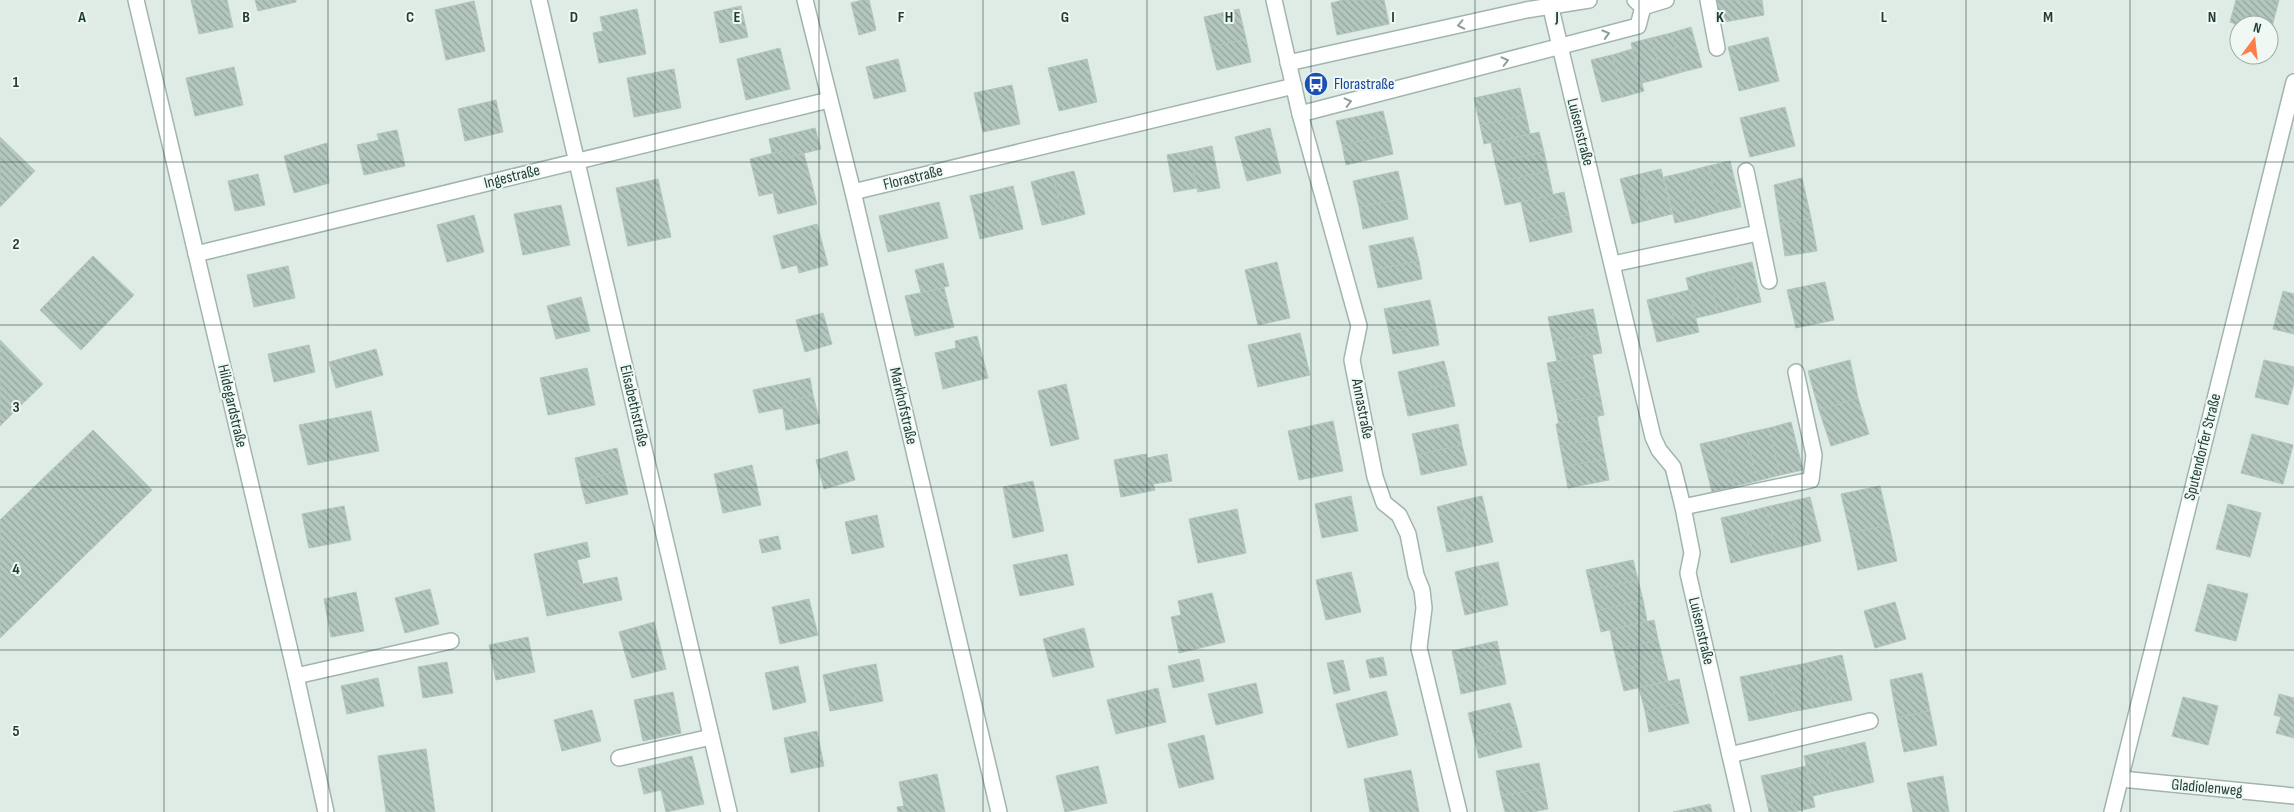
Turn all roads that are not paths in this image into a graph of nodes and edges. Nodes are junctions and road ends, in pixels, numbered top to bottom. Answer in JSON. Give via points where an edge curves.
{"nodes":[{"id":1,"x":136,"y":0,"type":"edge"},
{"id":2,"x":539,"y":0,"type":"edge"},
{"id":3,"x":805,"y":0,"type":"edge"},
{"id":4,"x":1274,"y":0,"type":"edge"},
{"id":5,"x":1589,"y":0,"type":"edge"},
{"id":6,"x":1666,"y":0,"type":"edge"},
{"id":7,"x":1708,"y":0,"type":"edge"},
{"id":8,"x":1549,"y":3,"type":"edge"},
{"id":9,"x":1639,"y":3,"type":"edge"},
{"id":10,"x":1524,"y":5,"type":"edge"},
{"id":11,"x":1560,"y":48,"type":"junction"},
{"id":12,"x":1717,"y":48,"type":"dead end"},
{"id":13,"x":1288,"y":63,"type":"junction"},
{"id":14,"x":2294,"y":82,"type":"edge"},
{"id":15,"x":1294,"y":86,"type":"junction"},
{"id":16,"x":828,"y":100,"type":"junction"},
{"id":17,"x":1300,"y":114,"type":"junction"},
{"id":18,"x":577,"y":161,"type":"junction"},
{"id":19,"x":1746,"y":171,"type":"dead end"},
{"id":20,"x":853,"y":192,"type":"junction"},
{"id":21,"x":1758,"y":233,"type":"junction"},
{"id":22,"x":196,"y":254,"type":"junction"},
{"id":23,"x":1613,"y":264,"type":"junction"},
{"id":24,"x":1769,"y":281,"type":"dead end"},
{"id":25,"x":1796,"y":372,"type":"dead end"},
{"id":26,"x":1684,"y":507,"type":"junction"},
{"id":27,"x":451,"y":641,"type":"dead end"},
{"id":28,"x":296,"y":676,"type":"junction"},
{"id":29,"x":1870,"y":721,"type":"dead end"},
{"id":30,"x":711,"y":737,"type":"junction"},
{"id":31,"x":1730,"y":755,"type":"junction"},
{"id":32,"x":619,"y":758,"type":"dead end"},
{"id":33,"x":2121,"y":779,"type":"junction"},
{"id":34,"x":2294,"y":796,"type":"edge"},
{"id":35,"x":326,"y":812,"type":"edge"},
{"id":36,"x":729,"y":812,"type":"edge"},
{"id":37,"x":999,"y":812,"type":"edge"},
{"id":38,"x":1459,"y":812,"type":"edge"},
{"id":39,"x":1743,"y":812,"type":"edge"},
{"id":40,"x":2112,"y":812,"type":"edge"}],
"edges":[{"from":1,"to":22,"type":"street","name":"Hildegardstraße"},
{"from":2,"to":18,"type":"street","name":"Elisabethstraße"},
{"from":3,"to":16,"type":"street","name":"Markhofstraße"},
{"from":4,"to":13,"type":"street","name":"Annastraße"},
{"from":5,"to":8,"type":"street"},
{"from":6,"to":9,"type":"street"},
{"from":7,"to":12,"type":"street"},
{"from":8,"to":10,"type":"street"},
{"from":8,"to":11,"type":"street","name":"Luisenstraße"},
{"from":11,"to":9,"type":"street","one_way":true,"via":[[1638,26]]},
{"from":10,"to":13,"type":"street","one_way":true},
{"from":17,"to":11,"type":"street","one_way":true},
{"from":11,"to":23,"type":"street","name":"Luisenstraße"},
{"from":13,"to":15,"type":"street","name":"Annastraße"},
{"from":14,"to":33,"type":"street","name":"Sputendorfer Straße"},
{"from":15,"to":17,"type":"street","name":"Annastraße"},
{"from":15,"to":20,"type":"street","name":"Florastraße"},
{"from":16,"to":18,"type":"street","name":"Ingestraße"},
{"from":16,"to":20,"type":"street","name":"Markhofstraße"},
{"from":17,"to":38,"type":"street","name":"Annastraße","via":[[1359,326],[1352,360],[1375,477],[1384,502],[1399,515],[1408,534],[1422,590],[1424,608],[1419,648]]},
{"from":18,"to":22,"type":"street","name":"Ingestraße"},
{"from":18,"to":30,"type":"street","name":"Elisabethstraße"},
{"from":19,"to":21,"type":"street"},
{"from":20,"to":37,"type":"street","name":"Markhofstraße"},
{"from":21,"to":23,"type":"street"},
{"from":21,"to":24,"type":"street"},
{"from":22,"to":28,"type":"street","name":"Hildegardstraße"},
{"from":23,"to":26,"type":"street","name":"Luisenstraße","via":[[1653,438],[1673,467]]},
{"from":25,"to":26,"type":"street","via":[[1814,455],[1811,480]]},
{"from":26,"to":31,"type":"street","name":"Luisenstraße","via":[[1692,553],[1688,573]]},
{"from":27,"to":28,"type":"street"},
{"from":28,"to":35,"type":"street","name":"Hildegardstraße"},
{"from":29,"to":31,"type":"street"},
{"from":30,"to":32,"type":"street"},
{"from":30,"to":36,"type":"street","name":"Elisabethstraße"},
{"from":31,"to":39,"type":"street","name":"Luisenstraße"},
{"from":33,"to":34,"type":"street","name":"Gladiolenweg"},
{"from":33,"to":40,"type":"street","name":"Sputendorfer Straße"}]}
